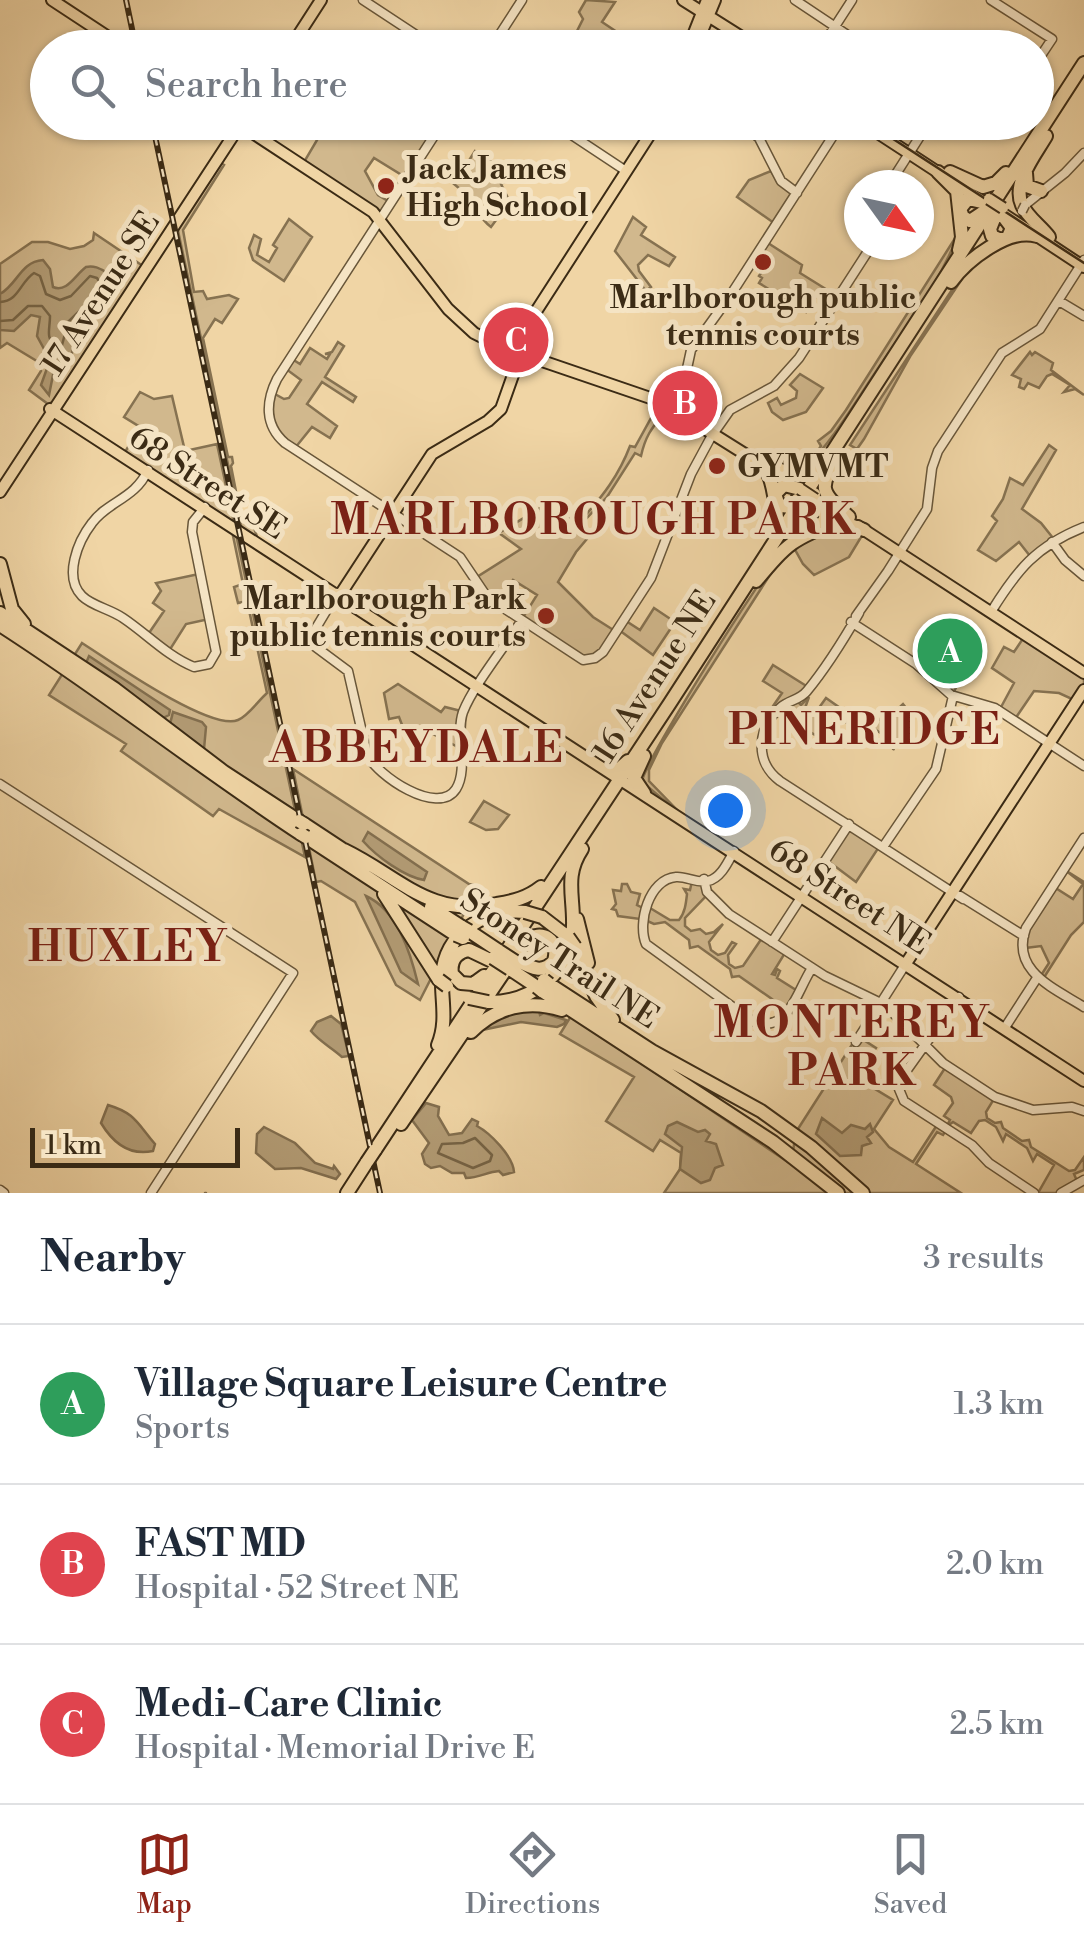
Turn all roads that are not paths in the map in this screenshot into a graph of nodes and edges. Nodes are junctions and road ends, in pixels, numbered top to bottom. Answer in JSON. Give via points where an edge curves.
{"nodes":[{"id":1,"x":49,"y":0,"type":"edge"},
{"id":2,"x":318,"y":0,"type":"edge"},
{"id":3,"x":363,"y":0,"type":"edge"},
{"id":4,"x":522,"y":0,"type":"edge"},
{"id":5,"x":674,"y":0,"type":"edge"},
{"id":6,"x":795,"y":0,"type":"edge"},
{"id":7,"x":852,"y":0,"type":"edge"},
{"id":8,"x":991,"y":0,"type":"edge"},
{"id":9,"x":703,"y":17,"type":"edge"},
{"id":10,"x":834,"y":26,"type":"junction"},
{"id":11,"x":95,"y":30,"type":"edge"},
{"id":12,"x":299,"y":30,"type":"edge"},
{"id":13,"x":409,"y":30,"type":"edge"},
{"id":14,"x":503,"y":30,"type":"edge"},
{"id":15,"x":726,"y":30,"type":"edge"},
{"id":16,"x":832,"y":30,"type":"edge"},
{"id":17,"x":840,"y":30,"type":"edge"},
{"id":18,"x":1038,"y":30,"type":"edge"},
{"id":19,"x":1084,"y":63,"type":"edge"},
{"id":20,"x":1084,"y":74,"type":"edge"},
{"id":21,"x":1054,"y":115,"type":"edge"},
{"id":22,"x":1054,"y":116,"type":"edge"},
{"id":23,"x":228,"y":140,"type":"edge"},
{"id":24,"x":228,"y":140,"type":"edge"},
{"id":25,"x":262,"y":140,"type":"edge"},
{"id":26,"x":264,"y":140,"type":"edge"},
{"id":27,"x":432,"y":140,"type":"edge"},
{"id":28,"x":580,"y":140,"type":"edge"},
{"id":29,"x":643,"y":140,"type":"edge"},
{"id":30,"x":760,"y":140,"type":"edge"},
{"id":31,"x":830,"y":140,"type":"edge"},
{"id":32,"x":892,"y":140,"type":"edge"},
{"id":33,"x":897,"y":140,"type":"edge"},
{"id":34,"x":917,"y":140,"type":"edge"},
{"id":35,"x":1034,"y":140,"type":"edge"},
{"id":36,"x":1038,"y":140,"type":"edge"},
{"id":37,"x":1042,"y":140,"type":"edge"},
{"id":38,"x":1044,"y":140,"type":"edge"},
{"id":39,"x":910,"y":150,"type":"junction"},
{"id":40,"x":1084,"y":153,"type":"edge"},
{"id":41,"x":624,"y":168,"type":"junction"},
{"id":42,"x":1011,"y":168,"type":"junction"},
{"id":43,"x":899,"y":170,"type":"edge"},
{"id":44,"x":1027,"y":171,"type":"junction"},
{"id":45,"x":944,"y":172,"type":"junction"},
{"id":46,"x":972,"y":190,"type":"junction"},
{"id":47,"x":1041,"y":191,"type":"junction"},
{"id":48,"x":796,"y":192,"type":"junction"},
{"id":49,"x":957,"y":207,"type":"junction"},
{"id":50,"x":1015,"y":216,"type":"junction"},
{"id":51,"x":382,"y":219,"type":"junction"},
{"id":52,"x":1009,"y":240,"type":"junction"},
{"id":53,"x":862,"y":260,"type":"edge"},
{"id":54,"x":1082,"y":263,"type":"edge"},
{"id":55,"x":943,"y":286,"type":"junction"},
{"id":56,"x":1059,"y":301,"type":"junction"},
{"id":57,"x":1084,"y":316,"type":"edge"},
{"id":58,"x":520,"y":352,"type":"junction"},
{"id":59,"x":86,"y":358,"type":"junction"},
{"id":60,"x":863,"y":404,"type":"junction"},
{"id":61,"x":673,"y":405,"type":"junction"},
{"id":62,"x":57,"y":411,"type":"junction"},
{"id":63,"x":859,"y":422,"type":"junction"},
{"id":64,"x":715,"y":433,"type":"junction"},
{"id":65,"x":751,"y":458,"type":"junction"},
{"id":66,"x":826,"y":462,"type":"junction"},
{"id":67,"x":771,"y":466,"type":"junction"},
{"id":68,"x":144,"y":473,"type":"junction"},
{"id":69,"x":784,"y":477,"type":"junction"},
{"id":70,"x":800,"y":487,"type":"junction"},
{"id":71,"x":0,"y":489,"type":"edge"},
{"id":72,"x":771,"y":492,"type":"junction"},
{"id":73,"x":816,"y":497,"type":"junction"},
{"id":74,"x":201,"y":508,"type":"junction"},
{"id":75,"x":832,"y":508,"type":"junction"},
{"id":76,"x":391,"y":512,"type":"junction"},
{"id":77,"x":848,"y":517,"type":"junction"},
{"id":78,"x":1084,"y":527,"type":"edge"},
{"id":79,"x":820,"y":529,"type":"junction"},
{"id":80,"x":864,"y":530,"type":"junction"},
{"id":81,"x":1052,"y":542,"type":"junction"},
{"id":82,"x":900,"y":552,"type":"junction"},
{"id":83,"x":0,"y":564,"type":"edge"},
{"id":84,"x":1084,"y":576,"type":"edge"},
{"id":85,"x":754,"y":578,"type":"junction"},
{"id":86,"x":338,"y":595,"type":"junction"},
{"id":87,"x":989,"y":611,"type":"junction"},
{"id":88,"x":0,"y":613,"type":"edge"},
{"id":89,"x":522,"y":620,"type":"junction"},
{"id":90,"x":852,"y":623,"type":"junction"},
{"id":91,"x":0,"y":626,"type":"edge"},
{"id":92,"x":404,"y":637,"type":"junction"},
{"id":93,"x":58,"y":650,"type":"junction"},
{"id":94,"x":1084,"y":672,"type":"edge"},
{"id":95,"x":479,"y":687,"type":"junction"},
{"id":96,"x":1084,"y":692,"type":"edge"},
{"id":97,"x":953,"y":696,"type":"junction"},
{"id":98,"x":658,"y":730,"type":"junction"},
{"id":99,"x":1050,"y":744,"type":"junction"},
{"id":100,"x":1084,"y":766,"type":"edge"},
{"id":101,"x":221,"y":776,"type":"junction"},
{"id":102,"x":619,"y":780,"type":"junction"},
{"id":103,"x":0,"y":784,"type":"edge"},
{"id":104,"x":642,"y":793,"type":"junction"},
{"id":105,"x":849,"y":824,"type":"junction"},
{"id":106,"x":589,"y":829,"type":"junction"},
{"id":107,"x":1084,"y":838,"type":"edge"},
{"id":108,"x":883,"y":847,"type":"junction"},
{"id":109,"x":732,"y":851,"type":"junction"},
{"id":110,"x":337,"y":852,"type":"junction"},
{"id":111,"x":564,"y":871,"type":"junction"},
{"id":112,"x":704,"y":880,"type":"junction"},
{"id":113,"x":569,"y":888,"type":"junction"},
{"id":114,"x":955,"y":894,"type":"junction"},
{"id":115,"x":802,"y":896,"type":"junction"},
{"id":116,"x":400,"y":917,"type":"junction"},
{"id":117,"x":1024,"y":936,"type":"junction"},
{"id":118,"x":772,"y":942,"type":"junction"},
{"id":119,"x":498,"y":953,"type":"junction"},
{"id":120,"x":513,"y":965,"type":"junction"},
{"id":121,"x":907,"y":965,"type":"junction"},
{"id":122,"x":812,"y":968,"type":"junction"},
{"id":123,"x":1038,"y":978,"type":"junction"},
{"id":124,"x":542,"y":988,"type":"junction"},
{"id":125,"x":955,"y":998,"type":"junction"},
{"id":126,"x":881,"y":1005,"type":"junction"},
{"id":127,"x":1084,"y":1007,"type":"edge"},
{"id":128,"x":606,"y":1012,"type":"junction"},
{"id":129,"x":1008,"y":1028,"type":"junction"},
{"id":130,"x":857,"y":1043,"type":"dead end"},
{"id":131,"x":925,"y":1045,"type":"junction"},
{"id":132,"x":635,"y":1051,"type":"junction"},
{"id":133,"x":672,"y":1061,"type":"junction"},
{"id":134,"x":432,"y":1068,"type":"junction"},
{"id":135,"x":1084,"y":1080,"type":"edge"},
{"id":136,"x":1084,"y":1111,"type":"edge"},
{"id":137,"x":372,"y":1160,"type":"junction"},
{"id":138,"x":1084,"y":1180,"type":"edge"},
{"id":139,"x":151,"y":1193,"type":"edge"},
{"id":140,"x":347,"y":1193,"type":"edge"},
{"id":141,"x":355,"y":1193,"type":"edge"},
{"id":142,"x":838,"y":1193,"type":"edge"},
{"id":143,"x":863,"y":1193,"type":"edge"},
{"id":144,"x":1034,"y":1193,"type":"edge"},
{"id":145,"x":1062,"y":1193,"type":"edge"}],
"edges":[{"from":1,"to":11,"type":"main road"},
{"from":2,"to":12,"type":"main road"},
{"from":3,"to":13,"type":"street"},
{"from":4,"to":14,"type":"street"},
{"from":5,"to":9,"type":"main road"},
{"from":6,"to":10,"type":"street"},
{"from":7,"to":10,"type":"street"},
{"from":8,"to":18,"type":"street"},
{"from":9,"to":15,"type":"main road"},
{"from":10,"to":16,"type":"street"},
{"from":10,"to":17,"type":"street"},
{"from":19,"to":21,"type":"highway","name":"16 Avenue NE"},
{"from":20,"to":22,"type":"highway","name":"16 Avenue NE"},
{"from":23,"to":59,"type":"main road","name":"17 Avenue SE"},
{"from":24,"to":59,"type":"main road","name":"17 Avenue SE"},
{"from":25,"to":51,"type":"main road"},
{"from":26,"to":51,"type":"main road"},
{"from":27,"to":51,"type":"street"},
{"from":28,"to":41,"type":"street"},
{"from":29,"to":41,"type":"main road"},
{"from":30,"to":48,"type":"street","via":[[781,182]]},
{"from":31,"to":48,"type":"street"},
{"from":32,"to":39,"type":"main road"},
{"from":33,"to":39,"type":"main road"},
{"from":34,"to":39,"type":"street"},
{"from":35,"to":42,"type":"highway"},
{"from":36,"to":55,"type":"highway","name":"16 Avenue NE"},
{"from":37,"to":44,"type":"highway"},
{"from":38,"to":50,"type":"highway","name":"16 Avenue NE"},
{"from":39,"to":43,"type":"street"},
{"from":39,"to":45,"type":"main road"},
{"from":40,"to":47,"type":"street"},
{"from":41,"to":58,"type":"main road","via":[[532,312]]},
{"from":42,"to":45,"type":"highway","via":[[984,187]]},
{"from":42,"to":50,"type":"highway","via":[[981,216],[970,221],[961,214],[966,200]]},
{"from":44,"to":47,"type":"highway","via":[[1027,186]]},
{"from":44,"to":50,"type":"highway"},
{"from":45,"to":46,"type":"main road"},
{"from":45,"to":49,"type":"highway","via":[[957,190]]},
{"from":46,"to":49,"type":"highway"},
{"from":46,"to":50,"type":"main road"},
{"from":47,"to":50,"type":"street"},
{"from":48,"to":61,"type":"street","via":[[691,350]]},
{"from":49,"to":55,"type":"highway","via":[[962,245]]},
{"from":50,"to":52,"type":"highway"},
{"from":50,"to":52,"type":"highway","via":[[1024,233]]},
{"from":50,"to":54,"type":"main road"},
{"from":50,"to":55,"type":"highway","name":"16 Avenue NE"},
{"from":51,"to":58,"type":"main road","via":[[476,331]]},
{"from":51,"to":58,"type":"main road","via":[[458,320],[484,340]]},
{"from":51,"to":76,"type":"street","via":[[291,356],[271,393],[269,419],[284,443]]},
{"from":52,"to":55,"type":"highway","via":[[972,258]]},
{"from":53,"to":64,"type":"street","via":[[799,358],[769,390],[732,408]]},
{"from":54,"to":56,"type":"street"},
{"from":55,"to":60,"type":"highway","name":"16 Avenue NE"},
{"from":55,"to":63,"type":"highway","name":"16 Avenue NE"},
{"from":56,"to":57,"type":"street"},
{"from":56,"to":82,"type":"street","via":[[1036,333],[1002,353],[949,434],[934,460],[927,509]]},
{"from":58,"to":61,"type":"main road"},
{"from":58,"to":76,"type":"main road","via":[[500,410],[429,454]]},
{"from":59,"to":62,"type":"main road","name":"17 Avenue SE"},
{"from":60,"to":66,"type":"highway"},
{"from":60,"to":85,"type":"highway","name":"16 Avenue NE"},
{"from":61,"to":64,"type":"main road"},
{"from":62,"to":68,"type":"main road","name":"68 Street SE"},
{"from":62,"to":68,"type":"main road","name":"68 Street SE","via":[[110,442]]},
{"from":62,"to":71,"type":"main road","name":"17 Avenue SE"},
{"from":62,"to":71,"type":"main road","name":"17 Avenue SE"},
{"from":63,"to":66,"type":"highway","name":"16 Avenue NE"},
{"from":63,"to":77,"type":"highway","via":[[823,484],[828,499]]},
{"from":64,"to":65,"type":"main road"},
{"from":64,"to":67,"type":"main road"},
{"from":64,"to":89,"type":"street","via":[[691,474],[651,578],[602,654],[581,659]]},
{"from":65,"to":69,"type":"main road"},
{"from":65,"to":72,"type":"highway","via":[[767,473]]},
{"from":66,"to":67,"type":"highway","via":[[800,475]]},
{"from":66,"to":70,"type":"highway","via":[[796,501],[778,503],[780,487]]},
{"from":66,"to":73,"type":"highway","via":[[805,510],[814,526],[826,516]]},
{"from":66,"to":85,"type":"highway","name":"16 Avenue NE"},
{"from":67,"to":69,"type":"main road"},
{"from":68,"to":74,"type":"main road","name":"68 Street SE"},
{"from":68,"to":74,"type":"street","via":[[130,496],[92,522],[74,562],[75,585],[83,597],[198,668],[212,662],[216,648],[192,532]]},
{"from":69,"to":70,"type":"main road"},
{"from":69,"to":72,"type":"highway"},
{"from":70,"to":73,"type":"main road","bridge":true},
{"from":72,"to":85,"type":"highway","via":[[780,524]]},
{"from":73,"to":75,"type":"main road"},
{"from":74,"to":86,"type":"main road","name":"68 Street SE"},
{"from":74,"to":86,"type":"main road","name":"68 Street SE"},
{"from":75,"to":77,"type":"main road"},
{"from":75,"to":79,"type":"highway"},
{"from":75,"to":80,"type":"main road"},
{"from":76,"to":86,"type":"main road"},
{"from":76,"to":89,"type":"street","via":[[460,557],[487,597]]},
{"from":77,"to":82,"type":"main road"},
{"from":78,"to":81,"type":"street"},
{"from":79,"to":80,"type":"highway","via":[[842,520]]},
{"from":79,"to":85,"type":"highway","via":[[785,546]]},
{"from":80,"to":82,"type":"main road"},
{"from":81,"to":84,"type":"street"},
{"from":81,"to":87,"type":"street","via":[[1022,566]]},
{"from":82,"to":87,"type":"main road"},
{"from":82,"to":87,"type":"main road"},
{"from":82,"to":90,"type":"street"},
{"from":83,"to":93,"type":"highway","via":[[12,609]]},
{"from":85,"to":98,"type":"highway","name":"16 Avenue NE"},
{"from":85,"to":102,"type":"highway","name":"16 Avenue NE","via":[[621,768]]},
{"from":86,"to":92,"type":"main road"},
{"from":86,"to":92,"type":"main road"},
{"from":86,"to":95,"type":"street","via":[[308,639],[350,675],[373,766],[427,799],[446,798],[457,788],[462,718]]},
{"from":87,"to":94,"type":"main road"},
{"from":88,"to":93,"type":"highway"},
{"from":89,"to":95,"type":"street"},
{"from":90,"to":97,"type":"street"},
{"from":90,"to":105,"type":"street","via":[[805,694],[776,712],[761,744],[769,772]]},
{"from":91,"to":101,"type":"highway"},
{"from":92,"to":95,"type":"main road"},
{"from":92,"to":95,"type":"main road"},
{"from":93,"to":101,"type":"highway"},
{"from":95,"to":102,"type":"main road"},
{"from":96,"to":99,"type":"main road"},
{"from":97,"to":99,"type":"street","via":[[991,706]]},
{"from":97,"to":108,"type":"street","via":[[936,769]]},
{"from":98,"to":102,"type":"highway","name":"16 Avenue NE"},
{"from":98,"to":104,"type":"highway","via":[[634,776]]},
{"from":99,"to":100,"type":"street"},
{"from":99,"to":114,"type":"main road"},
{"from":101,"to":110,"type":"highway","name":"Stoney Trail NE"},
{"from":102,"to":104,"type":"highway"},
{"from":102,"to":106,"type":"highway","name":"16 Avenue NE"},
{"from":102,"to":106,"type":"highway"},
{"from":102,"to":111,"type":"highway"},
{"from":103,"to":139,"type":"street","via":[[293,973]]},
{"from":104,"to":109,"type":"main road","name":"68 Street NE"},
{"from":105,"to":108,"type":"street"},
{"from":105,"to":115,"type":"street"},
{"from":106,"to":110,"type":"highway","via":[[529,896],[468,908],[425,898]]},
{"from":106,"to":111,"type":"highway","name":"16 Avenue NE"},
{"from":106,"to":113,"type":"highway"},
{"from":106,"to":119,"type":"highway","name":"16 Avenue NE"},
{"from":107,"to":117,"type":"street"},
{"from":108,"to":114,"type":"street"},
{"from":109,"to":112,"type":"street"},
{"from":109,"to":115,"type":"main road","name":"68 Street NE"},
{"from":110,"to":116,"type":"highway"},
{"from":110,"to":119,"type":"highway","name":"Stoney Trail NE"},
{"from":111,"to":134,"type":"highway","name":"16 Avenue NE"},
{"from":112,"to":118,"type":"street","via":[[724,910]]},
{"from":112,"to":122,"type":"street","via":[[670,878],[653,893],[642,926],[652,951],[763,1025],[787,1016]]},
{"from":113,"to":116,"type":"highway","bridge":true,"via":[[568,952],[556,972],[509,1001],[469,998],[443,983]]},
{"from":113,"to":128,"type":"highway"},
{"from":114,"to":117,"type":"street"},
{"from":114,"to":121,"type":"main road"},
{"from":115,"to":118,"type":"street"},
{"from":115,"to":121,"type":"main road","name":"68 Street NE"},
{"from":116,"to":134,"type":"highway","via":[[439,1002]]},
{"from":117,"to":123,"type":"street","via":[[1025,960]]},
{"from":118,"to":122,"type":"street"},
{"from":119,"to":120,"type":"highway","name":"Stoney Trail NE","bridge":true},
{"from":119,"to":134,"type":"highway","name":"16 Avenue NE"},
{"from":120,"to":124,"type":"highway","name":"Stoney Trail NE"},
{"from":120,"to":134,"type":"highway","via":[[545,968],[556,948],[543,936],[525,942]]},
{"from":121,"to":125,"type":"main road","name":"68 Street NE"},
{"from":121,"to":126,"type":"street"},
{"from":121,"to":126,"type":"street"},
{"from":122,"to":126,"type":"street"},
{"from":123,"to":127,"type":"street"},
{"from":123,"to":129,"type":"street"},
{"from":124,"to":132,"type":"highway","name":"Stoney Trail NE"},
{"from":124,"to":133,"type":"highway","name":"Stoney Trail NE"},
{"from":125,"to":129,"type":"main road","name":"68 Street NE"},
{"from":125,"to":131,"type":"street"},
{"from":126,"to":130,"type":"street"},
{"from":126,"to":131,"type":"street"},
{"from":128,"to":133,"type":"highway"},
{"from":128,"to":134,"type":"highway","bridge":true,"via":[[571,942],[542,917],[500,912],[480,919],[453,943],[442,977],[443,1031]]},
{"from":129,"to":135,"type":"main road","name":"68 Street NE"},
{"from":131,"to":136,"type":"street","via":[[950,1068],[1018,1107]]},
{"from":131,"to":144,"type":"street","via":[[900,1081],[903,1100]]},
{"from":132,"to":134,"type":"highway","via":[[565,1010],[524,1005],[479,1024]]},
{"from":132,"to":142,"type":"highway","name":"Stoney Trail NE"},
{"from":133,"to":143,"type":"highway","name":"Stoney Trail NE","via":[[778,1122]]},
{"from":134,"to":137,"type":"highway"},
{"from":134,"to":137,"type":"highway"},
{"from":137,"to":140,"type":"highway"},
{"from":137,"to":141,"type":"highway"},
{"from":138,"to":145,"type":"street"}]}
